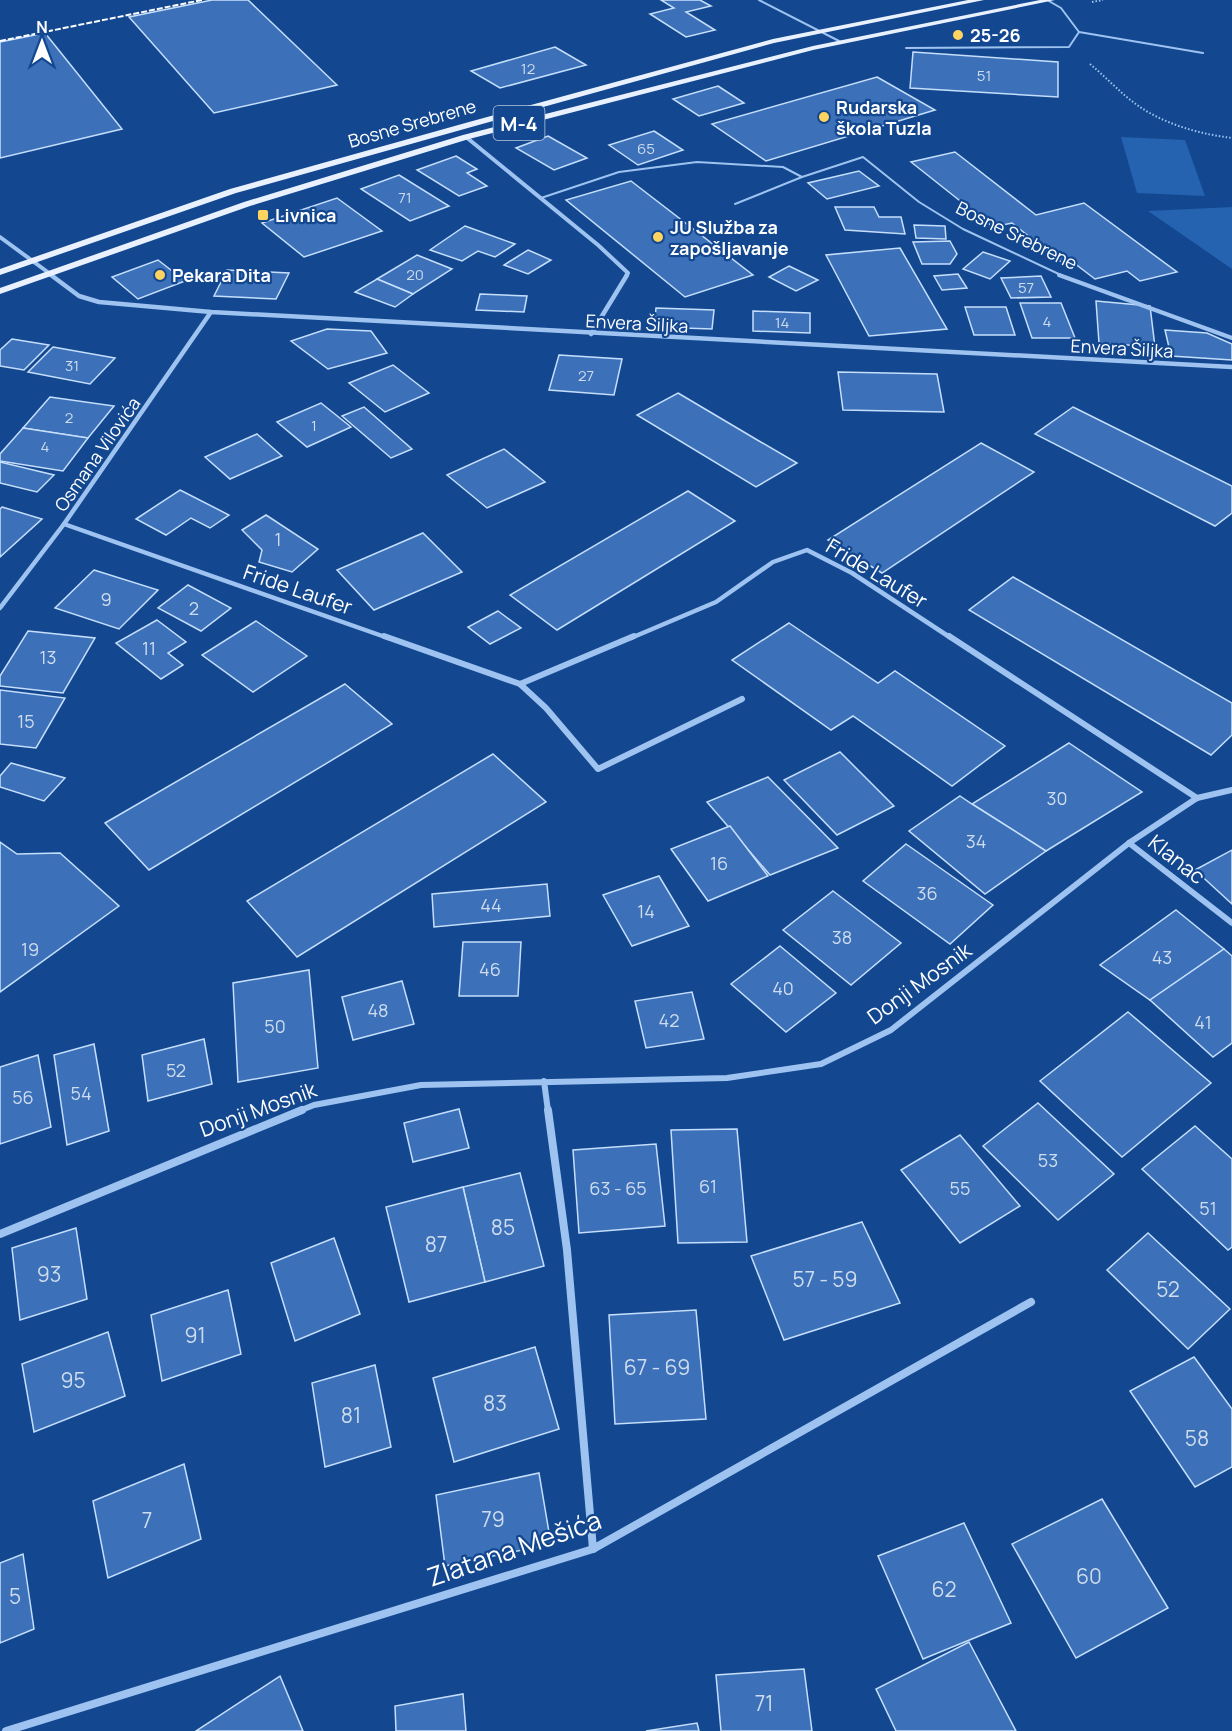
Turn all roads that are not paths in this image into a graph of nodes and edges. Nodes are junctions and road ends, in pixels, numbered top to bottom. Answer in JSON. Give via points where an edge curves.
{"nodes":[{"id":1,"x":759,"y":0,"type":"edge"},
{"id":2,"x":980,"y":0,"type":"edge"},
{"id":3,"x":1049,"y":0,"type":"edge"},
{"id":4,"x":820,"y":31,"type":"junction"},
{"id":5,"x":1079,"y":32,"type":"junction"},
{"id":6,"x":841,"y":42,"type":"junction"},
{"id":7,"x":906,"y":48,"type":"dead end"},
{"id":8,"x":1203,"y":52,"type":"dead end"},
{"id":9,"x":466,"y":136,"type":"junction"},
{"id":10,"x":802,"y":177,"type":"junction"},
{"id":11,"x":541,"y":198,"type":"junction"},
{"id":12,"x":735,"y":204,"type":"dead end"},
{"id":13,"x":0,"y":237,"type":"edge"},
{"id":14,"x":33,"y":260,"type":"junction"},
{"id":15,"x":0,"y":272,"type":"edge"},
{"id":16,"x":49,"y":274,"type":"junction"},
{"id":17,"x":0,"y":291,"type":"edge"},
{"id":18,"x":211,"y":312,"type":"junction"},
{"id":19,"x":591,"y":334,"type":"junction"},
{"id":20,"x":1232,"y":338,"type":"edge"},
{"id":21,"x":1232,"y":367,"type":"edge"},
{"id":22,"x":64,"y":524,"type":"junction"},
{"id":23,"x":0,"y":608,"type":"edge"},
{"id":24,"x":520,"y":684,"type":"junction"},
{"id":25,"x":742,"y":699,"type":"dead end"},
{"id":26,"x":1232,"y":790,"type":"edge"},
{"id":27,"x":1197,"y":798,"type":"junction"},
{"id":28,"x":1130,"y":843,"type":"junction"},
{"id":29,"x":1232,"y":923,"type":"edge"},
{"id":30,"x":544,"y":1081,"type":"junction"},
{"id":31,"x":0,"y":1234,"type":"edge"},
{"id":32,"x":1031,"y":1302,"type":"dead end"},
{"id":33,"x":593,"y":1549,"type":"junction"},
{"id":34,"x":6,"y":1731,"type":"edge"}],
"edges":[{"from":1,"to":4,"type":"lane"},
{"from":2,"to":4,"type":"main road","name":"Bosne Srebrene","number":"M-4"},
{"from":3,"to":5,"type":"lane","via":[[1061,8]]},
{"from":3,"to":6,"type":"main road","name":"Bosne Srebrene","number":"M-4"},
{"from":4,"to":6,"type":"lane"},
{"from":4,"to":14,"type":"main road","name":"Bosne Srebrene","number":"M-4","via":[[232,191]]},
{"from":5,"to":7,"type":"lane","via":[[1069,47]]},
{"from":5,"to":8,"type":"lane"},
{"from":6,"to":9,"type":"main road","name":"Bosne Srebrene","number":"M-4"},
{"from":9,"to":11,"type":"street","name":"Bosne Srebrene"},
{"from":9,"to":16,"type":"main road","name":"Bosne Srebrene","number":"M-4","via":[[248,204]]},
{"from":10,"to":11,"type":"lane","via":[[783,167],[697,162],[619,172]]},
{"from":10,"to":12,"type":"lane","name":"Bosne Srebrene"},
{"from":10,"to":20,"type":"lane","name":"Bosne Srebrene","via":[[863,157],[925,207],[973,236],[1082,285]]},
{"from":11,"to":19,"type":"street","name":"Bosne Srebrene","via":[[628,273]]},
{"from":13,"to":14,"type":"street","name":"Envera Šiljka"},
{"from":14,"to":15,"type":"main road","name":"Bosne Srebrene","number":"M-4"},
{"from":14,"to":16,"type":"street","name":"Envera Šiljka"},
{"from":16,"to":17,"type":"main road","name":"Bosne Srebrene","number":"M-4"},
{"from":16,"to":18,"type":"street","name":"Envera Šiljka","via":[[79,296],[99,302]]},
{"from":18,"to":19,"type":"street","name":"Envera Šiljka"},
{"from":18,"to":22,"type":"street","name":"Osmana Vilovića"},
{"from":19,"to":21,"type":"street","name":"Envera Šiljka"},
{"from":22,"to":23,"type":"street","name":"Osmana Vilovića"},
{"from":22,"to":24,"type":"street","name":"Fride Laufer"},
{"from":24,"to":25,"type":"street","name":"Fride Laufer","via":[[598,768]]},
{"from":24,"to":27,"type":"street","name":"Fride Laufer","via":[[716,602],[773,562],[807,550],[852,573]]},
{"from":26,"to":27,"type":"street","name":"Donji Mosnik"},
{"from":27,"to":28,"type":"street","name":"Donji Mosnik"},
{"from":28,"to":29,"type":"street","name":"Klanac"},
{"from":28,"to":30,"type":"street","name":"Donji Mosnik","via":[[891,1030],[821,1064],[727,1078]]},
{"from":30,"to":31,"type":"street","name":"Donji Mosnik","via":[[421,1085],[314,1105]]},
{"from":30,"to":33,"type":"street","via":[[567,1250]]},
{"from":32,"to":33,"type":"street","name":"Zlatana Mešića"},
{"from":33,"to":34,"type":"street","name":"Zlatana Mešića"}]}
